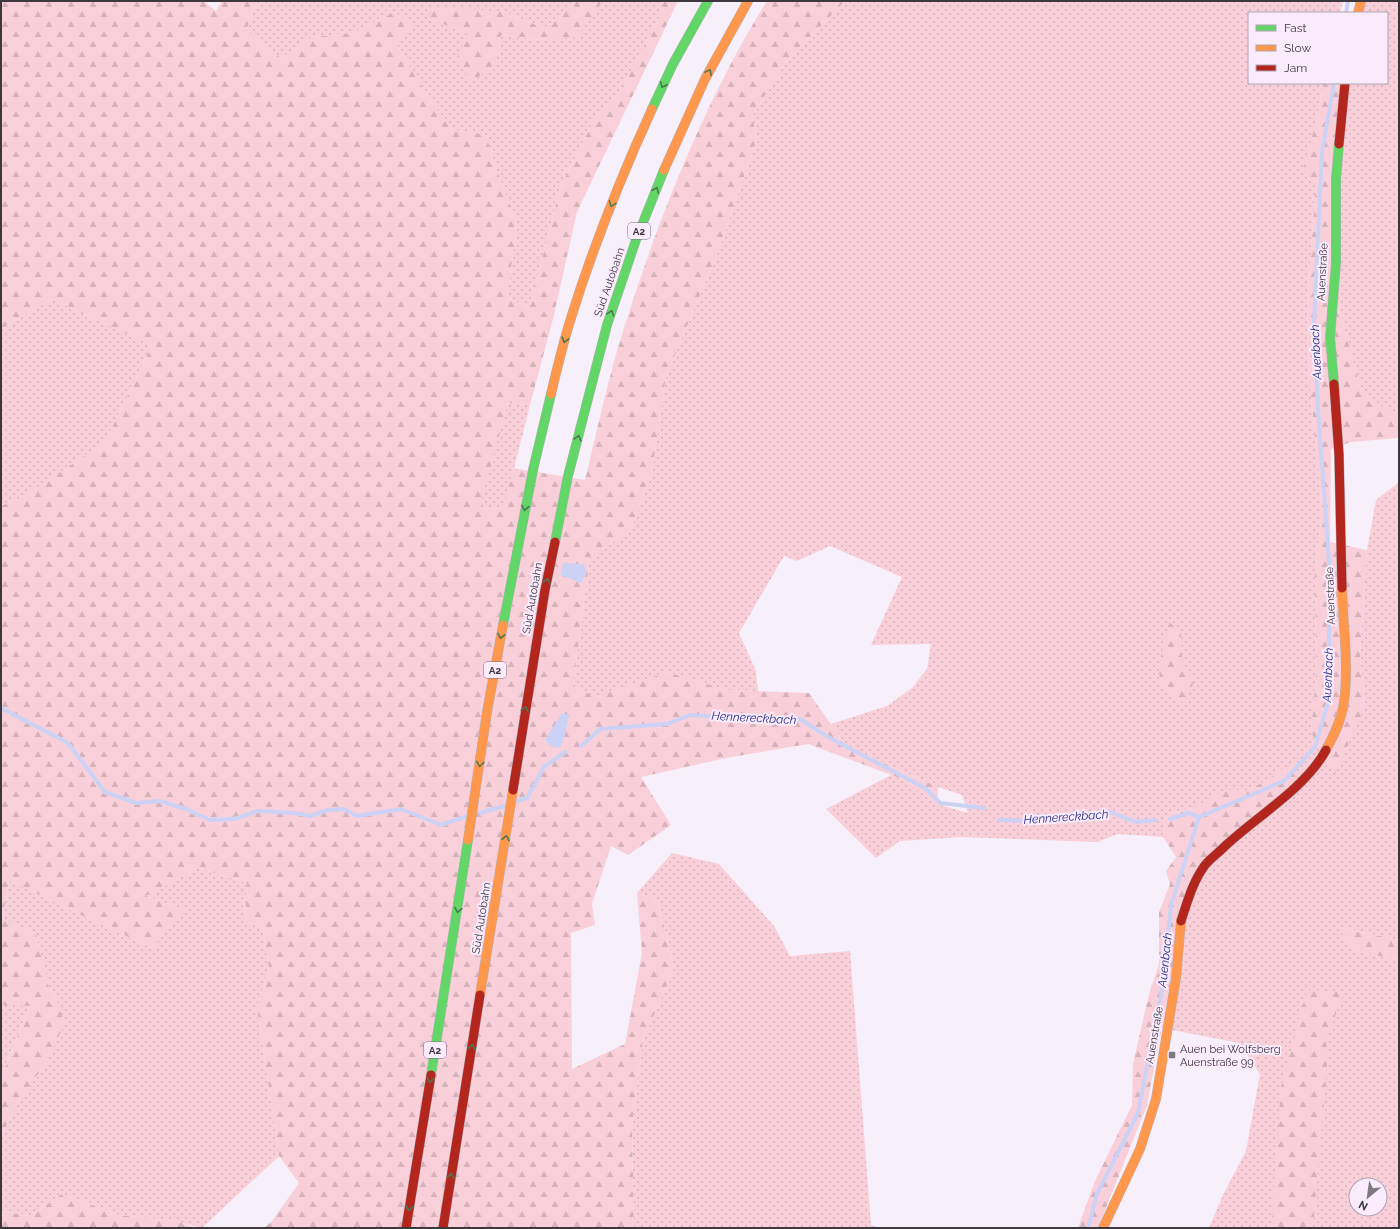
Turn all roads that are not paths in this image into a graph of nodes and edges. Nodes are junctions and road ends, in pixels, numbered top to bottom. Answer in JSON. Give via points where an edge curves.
{"nodes":[{"id":1,"x":708,"y":1,"type":"edge"},
{"id":2,"x":748,"y":1,"type":"edge"},
{"id":3,"x":1361,"y":1,"type":"edge"},
{"id":4,"x":1358,"y":12,"type":"edge"},
{"id":5,"x":1345,"y":84,"type":"edge"},
{"id":6,"x":406,"y":1228,"type":"edge"},
{"id":7,"x":443,"y":1228,"type":"edge"},
{"id":8,"x":1103,"y":1228,"type":"edge"}],
"edges":[{"from":1,"to":6,"type":"main road","number":"A2","one_way":true,"via":[[673,64],[634,148],[601,232],[571,318],[533,470],[487,712],[464,872]]},
{"from":7,"to":2,"type":"main road","name":"Süd Autobahn","number":"A2","one_way":true,"via":[[543,598],[568,476],[607,325],[636,240],[669,157],[705,79]]},
{"from":3,"to":4,"type":"main road"},
{"from":5,"to":8,"type":"main road","name":"Auenstraße","via":[[1336,179],[1336,263],[1330,337],[1340,454],[1344,702],[1336,732],[1321,759],[1293,789],[1203,867],[1192,888],[1180,924],[1176,978],[1156,1099],[1140,1149]]}]}
